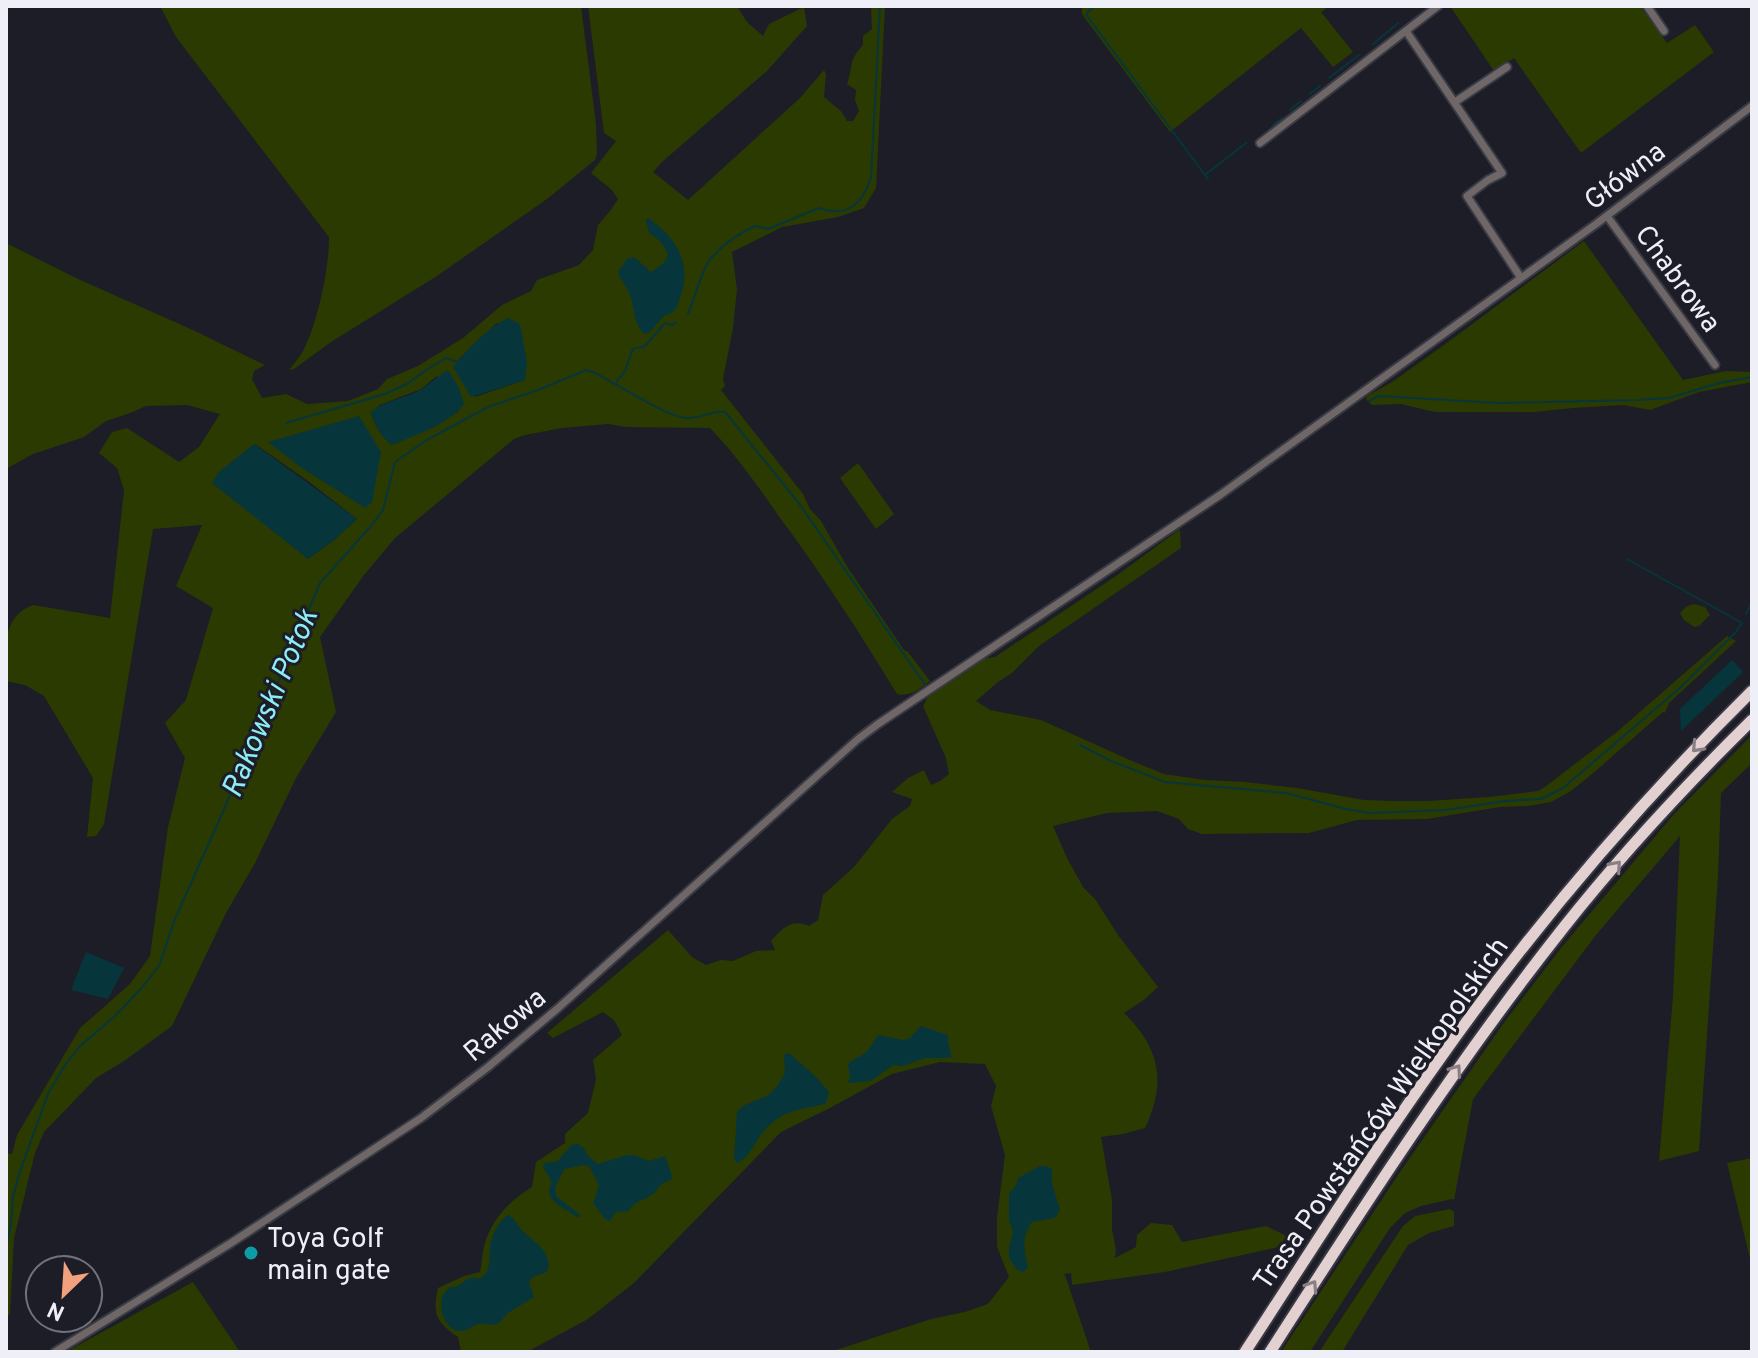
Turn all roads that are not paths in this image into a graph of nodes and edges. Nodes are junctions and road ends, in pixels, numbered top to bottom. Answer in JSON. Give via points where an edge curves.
{"nodes":[{"id":1,"x":1438,"y":6,"type":"edge"},
{"id":2,"x":1647,"y":6,"type":"edge"},
{"id":3,"x":1406,"y":31,"type":"junction"},
{"id":4,"x":1664,"y":31,"type":"dead end"},
{"id":5,"x":1507,"y":67,"type":"dead end"},
{"id":6,"x":1455,"y":102,"type":"junction"},
{"id":7,"x":1752,"y":106,"type":"edge"},
{"id":8,"x":1260,"y":143,"type":"dead end"},
{"id":9,"x":1607,"y":216,"type":"junction"},
{"id":10,"x":1521,"y":278,"type":"junction"},
{"id":11,"x":1715,"y":365,"type":"dead end"},
{"id":12,"x":944,"y":680,"type":"joint"},
{"id":13,"x":1752,"y":691,"type":"edge"},
{"id":14,"x":1752,"y":720,"type":"edge"},
{"id":15,"x":55,"y":1352,"type":"edge"},
{"id":16,"x":1245,"y":1352,"type":"edge"},
{"id":17,"x":1270,"y":1352,"type":"edge"}],
"edges":[{"from":1,"to":3,"type":"street"},
{"from":2,"to":4,"type":"street"},
{"from":3,"to":6,"type":"street"},
{"from":3,"to":8,"type":"street"},
{"from":5,"to":6,"type":"street"},
{"from":6,"to":10,"type":"street","via":[[1502,173],[1467,196]]},
{"from":7,"to":9,"type":"street","name":"Główna"},
{"from":9,"to":10,"type":"street","name":"Główna"},
{"from":9,"to":11,"type":"street","name":"Chabrowa"},
{"from":10,"to":12,"type":"street","name":"Główna","via":[[1220,495]]},
{"from":12,"to":15,"type":"street","name":"Rakowa","via":[[858,739],[557,1009],[421,1118]]},
{"from":13,"to":16,"type":"highway","name":"Trasa Powstańców Wielkopolskich","one_way":true,"via":[[1626,823],[1493,985]]},
{"from":17,"to":14,"type":"highway","name":"Trasa Powstańców Wielkopolskich","one_way":true,"via":[[1509,998],[1642,836]]}]}
